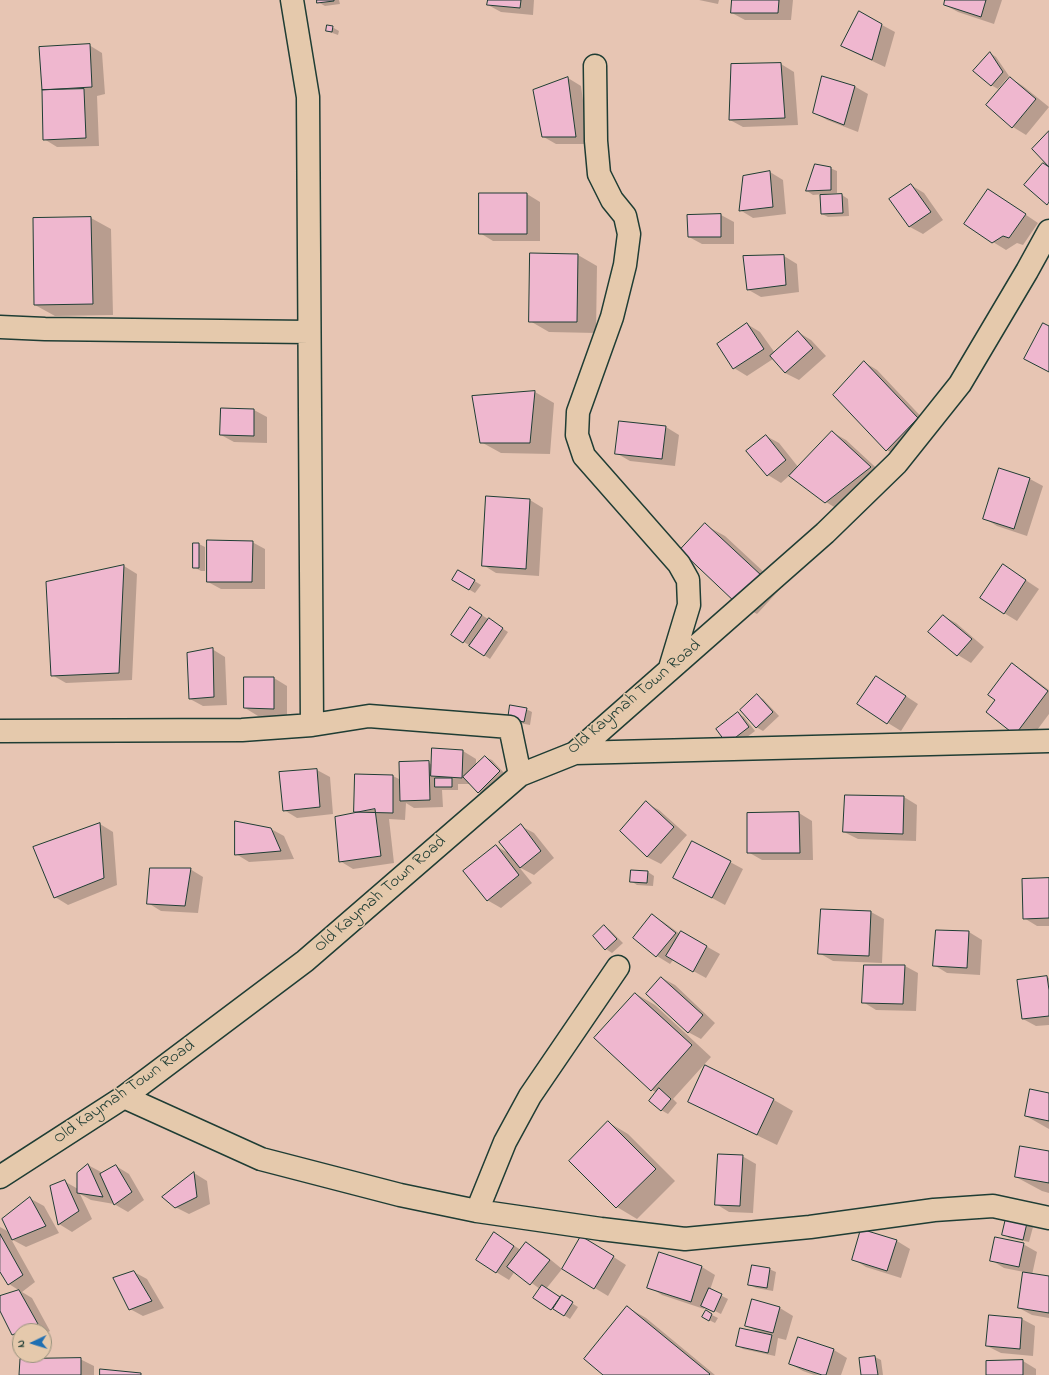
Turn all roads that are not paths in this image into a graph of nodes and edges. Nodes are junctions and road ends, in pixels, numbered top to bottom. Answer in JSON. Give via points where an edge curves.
{"nodes":[{"id":1,"x":292,"y":0,"type":"edge"},
{"id":2,"x":595,"y":66,"type":"dead end"},
{"id":3,"x":1049,"y":231,"type":"edge"},
{"id":4,"x":0,"y":327,"type":"edge"},
{"id":5,"x":309,"y":332,"type":"junction"},
{"id":6,"x":670,"y":668,"type":"junction"},
{"id":7,"x":312,"y":725,"type":"junction"},
{"id":8,"x":0,"y":731,"type":"edge"},
{"id":9,"x":1049,"y":741,"type":"edge"},
{"id":10,"x":575,"y":753,"type":"junction"},
{"id":11,"x":520,"y":775,"type":"junction"},
{"id":12,"x":618,"y":967,"type":"dead end"},
{"id":13,"x":124,"y":1098,"type":"junction"},
{"id":14,"x":0,"y":1178,"type":"edge"},
{"id":15,"x":477,"y":1210,"type":"junction"},
{"id":16,"x":1049,"y":1218,"type":"edge"}],
"edges":[{"from":1,"to":5,"type":"street","via":[[308,97]]},
{"from":2,"to":6,"type":"street","via":[[599,174],[612,200],[625,216],[629,234],[625,265],[612,317],[578,412],[577,436],[584,456],[679,564],[688,580],[689,605]]},
{"from":3,"to":6,"type":"street","name":"Old Kaymah Town Road","via":[[960,384],[897,463],[825,533]]},
{"from":4,"to":5,"type":"street"},
{"from":5,"to":7,"type":"street"},
{"from":6,"to":10,"type":"street","name":"Old Kaymah Town Road"},
{"from":7,"to":8,"type":"street","via":[[242,730]]},
{"from":7,"to":11,"type":"street","via":[[369,716],[510,727]]},
{"from":9,"to":10,"type":"street"},
{"from":10,"to":11,"type":"street","name":"Old Kaymah Town Road"},
{"from":11,"to":13,"type":"street","name":"Old Kaymah Town Road","via":[[305,961]]},
{"from":12,"to":15,"type":"street","via":[[530,1096],[505,1142]]},
{"from":13,"to":14,"type":"street","name":"Old Kaymah Town Road"},
{"from":13,"to":15,"type":"street","via":[[261,1159],[400,1195]]},
{"from":15,"to":16,"type":"street","via":[[685,1239],[810,1227],[934,1210],[993,1206]]}]}
